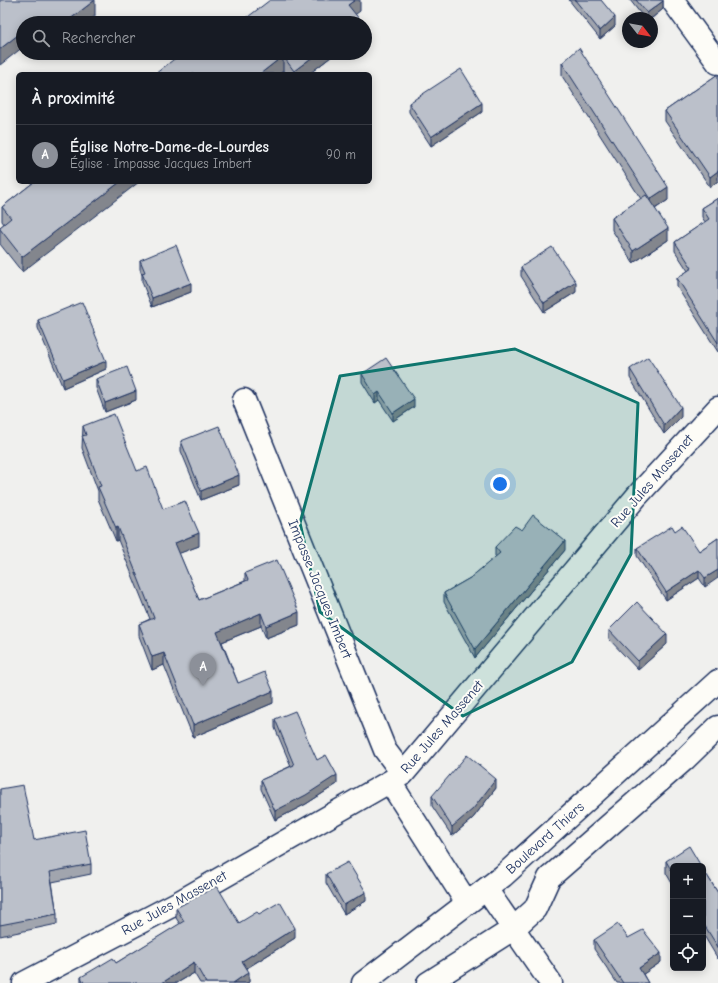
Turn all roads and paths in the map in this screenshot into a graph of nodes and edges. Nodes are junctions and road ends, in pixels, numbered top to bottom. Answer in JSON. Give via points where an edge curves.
{"nodes":[{"id":1,"x":672,"y":0,"type":"edge"},
{"id":2,"x":718,"y":63,"type":"edge"},
{"id":3,"x":244,"y":400,"type":"dead end"},
{"id":4,"x":718,"y":408,"type":"edge"},
{"id":5,"x":718,"y":681,"type":"edge"},
{"id":6,"x":718,"y":727,"type":"edge"},
{"id":7,"x":397,"y":778,"type":"junction"},
{"id":8,"x":486,"y":889,"type":"junction"},
{"id":9,"x":467,"y":903,"type":"junction"},
{"id":10,"x":513,"y":929,"type":"junction"},
{"id":11,"x":24,"y":983,"type":"edge"},
{"id":12,"x":363,"y":983,"type":"edge"},
{"id":13,"x":428,"y":983,"type":"edge"},
{"id":14,"x":551,"y":983,"type":"edge"}],
"edges":[{"from":1,"to":2,"type":"street"},
{"from":3,"to":7,"type":"street","name":"Impasse Jacques Imbert"},
{"from":4,"to":7,"type":"street","name":"Rue Jules Massenet","via":[[637,496]]},
{"from":5,"to":8,"type":"street","name":"Boulevard Thiers"},
{"from":6,"to":10,"type":"street","via":[[549,878],[535,909]]},
{"from":7,"to":9,"type":"street","name":"Impasse Jacques Imbert"},
{"from":7,"to":11,"type":"street","name":"Rue Jules Massenet","via":[[181,901]]},
{"from":8,"to":9,"type":"street","name":"Boulevard Thiers"},
{"from":8,"to":10,"type":"street"},
{"from":9,"to":12,"type":"street","name":"Boulevard Thiers"},
{"from":10,"to":13,"type":"street"},
{"from":10,"to":14,"type":"street"}]}
